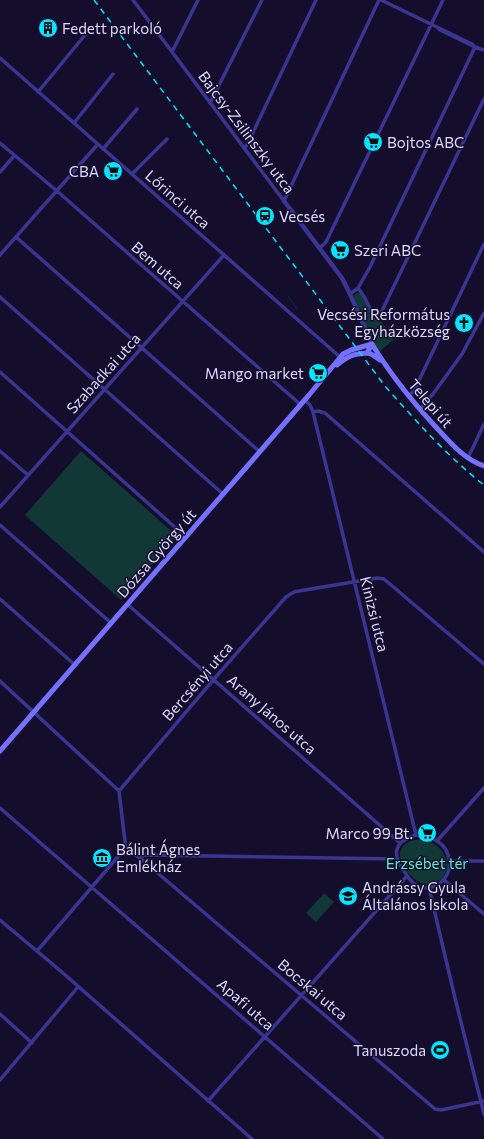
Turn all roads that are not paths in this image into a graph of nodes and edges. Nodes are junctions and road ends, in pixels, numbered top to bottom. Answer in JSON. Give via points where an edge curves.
{"nodes":[{"id":1,"x":133,"y":0,"type":"edge"},
{"id":2,"x":198,"y":0,"type":"edge"},
{"id":3,"x":262,"y":0,"type":"edge"},
{"id":4,"x":316,"y":0,"type":"edge"},
{"id":5,"x":380,"y":0,"type":"edge"},
{"id":6,"x":443,"y":0,"type":"edge"},
{"id":7,"x":431,"y":25,"type":"junction"},
{"id":8,"x":85,"y":35,"type":"dead end"},
{"id":9,"x":475,"y":47,"type":"junction"},
{"id":10,"x":484,"y":50,"type":"edge"},
{"id":11,"x":172,"y":52,"type":"junction"},
{"id":12,"x":0,"y":58,"type":"edge"},
{"id":13,"x":113,"y":74,"type":"dead end"},
{"id":14,"x":38,"y":92,"type":"junction"},
{"id":15,"x":484,"y":99,"type":"edge"},
{"id":16,"x":210,"y":103,"type":"junction"},
{"id":17,"x":137,"y":109,"type":"dead end"},
{"id":18,"x":74,"y":123,"type":"junction"},
{"id":19,"x":167,"y":139,"type":"dead end"},
{"id":20,"x":0,"y":143,"type":"edge"},
{"id":21,"x":98,"y":144,"type":"junction"},
{"id":22,"x":244,"y":148,"type":"junction"},
{"id":23,"x":103,"y":149,"type":"junction"},
{"id":24,"x":14,"y":156,"type":"junction"},
{"id":25,"x":0,"y":172,"type":"edge"},
{"id":26,"x":132,"y":174,"type":"junction"},
{"id":27,"x":57,"y":191,"type":"junction"},
{"id":28,"x":284,"y":201,"type":"junction"},
{"id":29,"x":16,"y":237,"type":"junction"},
{"id":30,"x":484,"y":244,"type":"edge"},
{"id":31,"x":320,"y":248,"type":"junction"},
{"id":32,"x":224,"y":254,"type":"junction"},
{"id":33,"x":0,"y":255,"type":"edge"},
{"id":34,"x":358,"y":288,"type":"junction"},
{"id":35,"x":350,"y":294,"type":"junction"},
{"id":36,"x":0,"y":297,"type":"edge"},
{"id":37,"x":182,"y":301,"type":"junction"},
{"id":38,"x":484,"y":313,"type":"edge"},
{"id":39,"x":372,"y":344,"type":"junction"},
{"id":40,"x":141,"y":348,"type":"junction"},
{"id":41,"x":366,"y":353,"type":"junction"},
{"id":42,"x":340,"y":357,"type":"junction"},
{"id":43,"x":383,"y":362,"type":"junction"},
{"id":44,"x":331,"y":370,"type":"junction"},
{"id":45,"x":0,"y":372,"type":"edge"},
{"id":46,"x":104,"y":389,"type":"junction"},
{"id":47,"x":408,"y":396,"type":"junction"},
{"id":48,"x":305,"y":400,"type":"junction"},
{"id":49,"x":301,"y":405,"type":"junction"},
{"id":50,"x":420,"y":409,"type":"junction"},
{"id":51,"x":313,"y":412,"type":"junction"},
{"id":52,"x":484,"y":424,"type":"edge"},
{"id":53,"x":67,"y":432,"type":"junction"},
{"id":54,"x":0,"y":451,"type":"edge"},
{"id":55,"x":260,"y":452,"type":"junction"},
{"id":56,"x":468,"y":458,"type":"junction"},
{"id":57,"x":484,"y":466,"type":"edge"},
{"id":58,"x":28,"y":476,"type":"junction"},
{"id":59,"x":224,"y":494,"type":"junction"},
{"id":60,"x":0,"y":507,"type":"edge"},
{"id":61,"x":0,"y":525,"type":"edge"},
{"id":62,"x":186,"y":537,"type":"junction"},
{"id":63,"x":484,"y":552,"type":"edge"},
{"id":64,"x":355,"y":582,"type":"junction"},
{"id":65,"x":0,"y":599,"type":"edge"},
{"id":66,"x":127,"y":604,"type":"junction"},
{"id":67,"x":111,"y":623,"type":"junction"},
{"id":68,"x":484,"y":664,"type":"edge"},
{"id":69,"x":75,"y":665,"type":"junction"},
{"id":70,"x":214,"y":679,"type":"junction"},
{"id":71,"x":0,"y":681,"type":"edge"},
{"id":72,"x":34,"y":712,"type":"junction"},
{"id":73,"x":0,"y":751,"type":"edge"},
{"id":74,"x":484,"y":788,"type":"edge"},
{"id":75,"x":119,"y":791,"type":"junction"},
{"id":76,"x":0,"y":808,"type":"edge"},
{"id":77,"x":416,"y":835,"type":"junction"},
{"id":78,"x":438,"y":841,"type":"junction"},
{"id":79,"x":400,"y":843,"type":"junction"},
{"id":80,"x":126,"y":850,"type":"junction"},
{"id":81,"x":140,"y":858,"type":"junction"},
{"id":82,"x":396,"y":859,"type":"junction"},
{"id":83,"x":449,"y":861,"type":"junction"},
{"id":84,"x":484,"y":861,"type":"edge"},
{"id":85,"x":407,"y":876,"type":"junction"},
{"id":86,"x":444,"y":880,"type":"junction"},
{"id":87,"x":92,"y":887,"type":"junction"},
{"id":88,"x":429,"y":888,"type":"junction"},
{"id":89,"x":484,"y":914,"type":"edge"},
{"id":90,"x":0,"y":920,"type":"edge"},
{"id":91,"x":37,"y":951,"type":"junction"},
{"id":92,"x":78,"y":987,"type":"junction"},
{"id":93,"x":302,"y":995,"type":"junction"},
{"id":94,"x":0,"y":1014,"type":"edge"},
{"id":95,"x":265,"y":1036,"type":"junction"},
{"id":96,"x":32,"y":1043,"type":"junction"},
{"id":97,"x":0,"y":1080,"type":"edge"},
{"id":98,"x":208,"y":1101,"type":"junction"},
{"id":99,"x":482,"y":1101,"type":"edge"},
{"id":100,"x":484,"y":1114,"type":"edge"},
{"id":101,"x":252,"y":1139,"type":"edge"},
{"id":102,"x":384,"y":1139,"type":"edge"}],
"edges":[{"from":1,"to":11,"type":"street","name":"Bajcsy-Zsilinszky utca"},
{"from":2,"to":11,"type":"street"},
{"from":3,"to":16,"type":"street"},
{"from":4,"to":22,"type":"street"},
{"from":5,"to":7,"type":"street"},
{"from":5,"to":28,"type":"street"},
{"from":6,"to":7,"type":"street"},
{"from":7,"to":9,"type":"street"},
{"from":7,"to":31,"type":"street","via":[[326,242]]},
{"from":8,"to":14,"type":"street"},
{"from":9,"to":10,"type":"street"},
{"from":9,"to":34,"type":"street"},
{"from":11,"to":16,"type":"street","name":"Bajcsy-Zsilinszky utca"},
{"from":12,"to":14,"type":"street","name":"Lőrinci utca"},
{"from":13,"to":18,"type":"street"},
{"from":14,"to":18,"type":"street","name":"Lőrinci utca"},
{"from":15,"to":34,"type":"street","via":[[380,315],[377,317],[372,313]]},
{"from":16,"to":22,"type":"street","name":"Bajcsy-Zsilinszky utca"},
{"from":17,"to":23,"type":"street"},
{"from":18,"to":21,"type":"street","name":"Lőrinci utca"},
{"from":19,"to":26,"type":"street"},
{"from":20,"to":24,"type":"street","name":"Bem utca"},
{"from":21,"to":23,"type":"street","name":"Lőrinci utca"},
{"from":21,"to":27,"type":"street"},
{"from":22,"to":28,"type":"street","name":"Bajcsy-Zsilinszky utca"},
{"from":23,"to":26,"type":"street","name":"Lőrinci utca"},
{"from":24,"to":25,"type":"street"},
{"from":24,"to":27,"type":"street","name":"Bem utca"},
{"from":26,"to":32,"type":"street","name":"Lőrinci utca"},
{"from":27,"to":29,"type":"street"},
{"from":27,"to":37,"type":"street","name":"Bem utca"},
{"from":28,"to":31,"type":"street","name":"Bajcsy-Zsilinszky utca"},
{"from":29,"to":33,"type":"street"},
{"from":29,"to":40,"type":"street"},
{"from":30,"to":47,"type":"street","via":[[414,391]]},
{"from":31,"to":35,"type":"street","name":"Bajcsy-Zsilinszky utca","via":[[342,278]]},
{"from":32,"to":37,"type":"street","name":"Szabadkai utca"},
{"from":32,"to":42,"type":"street","name":"Lőrinci utca"},
{"from":34,"to":35,"type":"street"},
{"from":35,"to":39,"type":"street","name":"Bajcsy-Zsilinszky utca"},
{"from":36,"to":46,"type":"street"},
{"from":37,"to":40,"type":"street","name":"Szabadkai utca"},
{"from":37,"to":49,"type":"street","name":"Bem utca"},
{"from":38,"to":50,"type":"street","via":[[462,354]]},
{"from":39,"to":41,"type":"main road"},
{"from":39,"to":42,"type":"main road","name":"Dózsa György út","via":[[350,350]]},
{"from":39,"to":43,"type":"main road","name":"Telepi út"},
{"from":40,"to":46,"type":"street","name":"Szabadkai utca"},
{"from":40,"to":55,"type":"street"},
{"from":41,"to":43,"type":"main road"},
{"from":41,"to":44,"type":"main road","name":"Dózsa György út","via":[[347,357]]},
{"from":42,"to":44,"type":"main road","name":"Dózsa György út"},
{"from":43,"to":47,"type":"main road","name":"Telepi út"},
{"from":44,"to":48,"type":"main road","name":"Dózsa György út"},
{"from":45,"to":53,"type":"street"},
{"from":46,"to":53,"type":"street","name":"Szabadkai utca"},
{"from":46,"to":59,"type":"street"},
{"from":47,"to":50,"type":"main road","name":"Telepi út"},
{"from":48,"to":49,"type":"main road","name":"Dózsa György út"},
{"from":48,"to":51,"type":"street","name":"Kinizsi utca"},
{"from":49,"to":55,"type":"main road","name":"Dózsa György út"},
{"from":50,"to":56,"type":"main road","name":"Telepi út"},
{"from":51,"to":63,"type":"street","via":[[325,413]]},
{"from":51,"to":64,"type":"street","name":"Kinizsi utca"},
{"from":52,"to":56,"type":"street"},
{"from":53,"to":58,"type":"street","name":"Szabadkai utca"},
{"from":53,"to":62,"type":"street"},
{"from":54,"to":58,"type":"street"},
{"from":55,"to":59,"type":"main road","name":"Dózsa György út"},
{"from":56,"to":57,"type":"main road","name":"Telepi út"},
{"from":58,"to":60,"type":"street","name":"Szabadkai utca"},
{"from":59,"to":62,"type":"main road","name":"Dózsa György út"},
{"from":61,"to":67,"type":"street"},
{"from":62,"to":66,"type":"main road","name":"Dózsa György út"},
{"from":64,"to":68,"type":"street","name":"Bercsényi utca","via":[[377,578],[387,581]]},
{"from":64,"to":70,"type":"street","name":"Bercsényi utca","via":[[290,594]]},
{"from":64,"to":77,"type":"street","name":"Kinizsi utca"},
{"from":65,"to":69,"type":"street"},
{"from":66,"to":67,"type":"main road","name":"Dózsa György út"},
{"from":66,"to":70,"type":"street","name":"Arany János utca"},
{"from":67,"to":69,"type":"main road","name":"Dózsa György út"},
{"from":69,"to":72,"type":"main road","name":"Dózsa György út"},
{"from":70,"to":75,"type":"street","name":"Bercsényi utca"},
{"from":70,"to":79,"type":"street","name":"Arany János utca"},
{"from":71,"to":72,"type":"street"},
{"from":72,"to":73,"type":"main road","name":"Dózsa György út"},
{"from":72,"to":75,"type":"street"},
{"from":74,"to":78,"type":"street"},
{"from":75,"to":80,"type":"street"},
{"from":76,"to":87,"type":"street","name":"Apafi utca"},
{"from":77,"to":78,"type":"street"},
{"from":77,"to":79,"type":"street"},
{"from":78,"to":83,"type":"street","via":[[447,850]]},
{"from":79,"to":82,"type":"street"},
{"from":80,"to":81,"type":"street","name":"Bocskai utca"},
{"from":80,"to":87,"type":"street"},
{"from":81,"to":82,"type":"street","via":[[146,855]]},
{"from":81,"to":93,"type":"street","name":"Bocskai utca"},
{"from":82,"to":85,"type":"street"},
{"from":83,"to":84,"type":"street"},
{"from":83,"to":86,"type":"street","via":[[449,870]]},
{"from":85,"to":88,"type":"street","via":[[419,887]]},
{"from":85,"to":93,"type":"street"},
{"from":86,"to":88,"type":"street"},
{"from":86,"to":89,"type":"street"},
{"from":87,"to":91,"type":"street"},
{"from":87,"to":95,"type":"street","name":"Apafi utca"},
{"from":88,"to":99,"type":"street"},
{"from":90,"to":91,"type":"street"},
{"from":91,"to":92,"type":"street"},
{"from":92,"to":96,"type":"street"},
{"from":92,"to":98,"type":"street"},
{"from":93,"to":95,"type":"street"},
{"from":93,"to":99,"type":"street","name":"Bocskai utca","via":[[435,1109]]},
{"from":94,"to":96,"type":"street"},
{"from":95,"to":98,"type":"street"},
{"from":95,"to":102,"type":"street","name":"Apafi utca"},
{"from":96,"to":97,"type":"street"},
{"from":98,"to":101,"type":"street"},
{"from":99,"to":100,"type":"street"}]}
